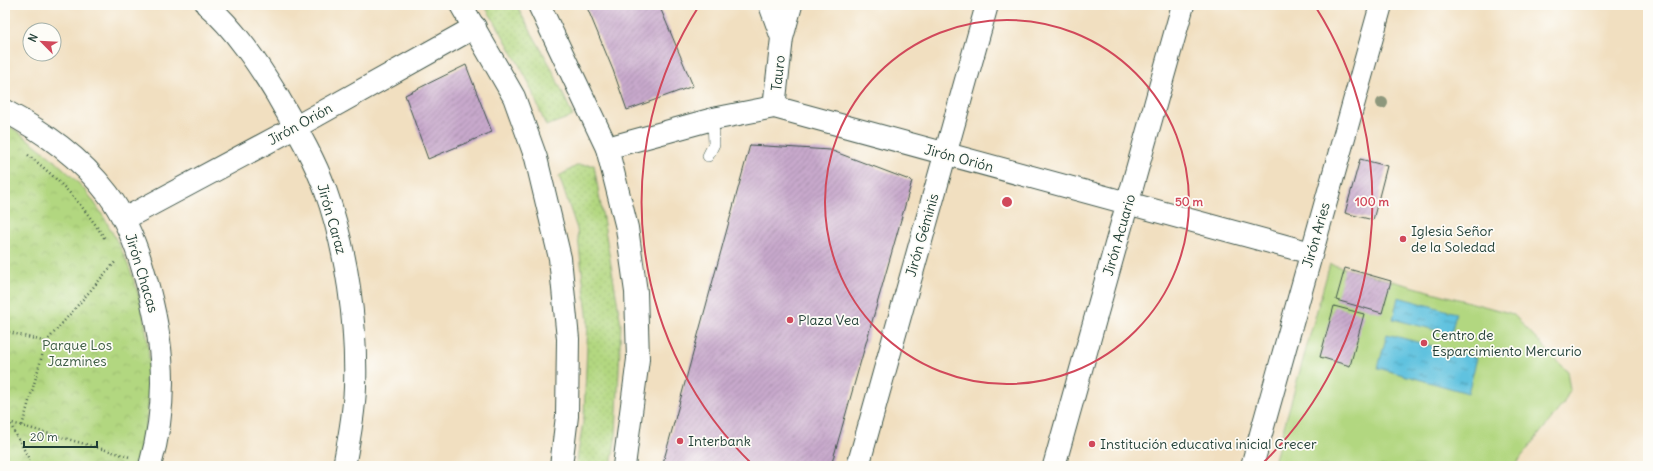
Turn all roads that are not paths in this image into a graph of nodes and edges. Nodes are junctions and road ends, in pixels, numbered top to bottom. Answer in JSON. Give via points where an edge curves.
{"nodes":[{"id":1,"x":206,"y":5,"type":"edge"},
{"id":2,"x":461,"y":5,"type":"edge"},
{"id":3,"x":538,"y":5,"type":"edge"},
{"id":4,"x":770,"y":5,"type":"edge"},
{"id":5,"x":791,"y":5,"type":"edge"},
{"id":6,"x":986,"y":5,"type":"edge"},
{"id":7,"x":1184,"y":5,"type":"edge"},
{"id":8,"x":1381,"y":5,"type":"edge"},
{"id":9,"x":475,"y":27,"type":"junction"},
{"id":10,"x":782,"y":38,"type":"junction"},
{"id":11,"x":774,"y":107,"type":"junction"},
{"id":12,"x":5,"y":111,"type":"edge"},
{"id":13,"x":713,"y":119,"type":"junction"},
{"id":14,"x":296,"y":127,"type":"junction"},
{"id":15,"x":607,"y":148,"type":"junction"},
{"id":16,"x":945,"y":154,"type":"junction"},
{"id":17,"x":708,"y":156,"type":"dead end"},
{"id":18,"x":1128,"y":203,"type":"junction"},
{"id":19,"x":124,"y":219,"type":"junction"},
{"id":20,"x":1311,"y":253,"type":"junction"},
{"id":21,"x":137,"y":462,"type":"edge"},
{"id":22,"x":344,"y":466,"type":"edge"},
{"id":23,"x":561,"y":466,"type":"edge"},
{"id":24,"x":624,"y":466,"type":"edge"},
{"id":25,"x":858,"y":466,"type":"edge"},
{"id":26,"x":1054,"y":466,"type":"edge"},
{"id":27,"x":1252,"y":466,"type":"edge"}],
"edges":[{"from":1,"to":14,"type":"street","name":"Jirón Caraz","via":[[216,13],[244,47]]},
{"from":2,"to":9,"type":"street"},
{"from":3,"to":15,"type":"street"},
{"from":4,"to":10,"type":"street"},
{"from":5,"to":10,"type":"street","name":"Tauro"},
{"from":6,"to":16,"type":"street","name":"Jirón Géminis"},
{"from":7,"to":18,"type":"street","name":"Jirón Acuario"},
{"from":8,"to":20,"type":"street","name":"Jirón Aries"},
{"from":9,"to":14,"type":"street","name":"Jirón Orión"},
{"from":9,"to":23,"type":"street","via":[[514,98],[527,133],[536,158],[560,258],[568,339],[567,416]]},
{"from":10,"to":11,"type":"street","name":"Tauro"},
{"from":11,"to":13,"type":"street","name":"Jirón Orión"},
{"from":11,"to":16,"type":"street","name":"Jirón Orión"},
{"from":12,"to":19,"type":"street","name":"Jirón Chacas","via":[[42,132],[72,155],[108,194]]},
{"from":13,"to":15,"type":"street","name":"Jirón Orión"},
{"from":13,"to":17,"type":"lane","via":[[714,144]]},
{"from":14,"to":19,"type":"street","name":"Jirón Orión"},
{"from":14,"to":22,"type":"street","name":"Jirón Caraz","via":[[325,188],[346,270],[354,342],[355,389]]},
{"from":15,"to":24,"type":"street","via":[[627,228],[636,292],[638,359]]},
{"from":16,"to":18,"type":"street","name":"Jirón Orión"},
{"from":16,"to":25,"type":"street","name":"Jirón Géminis"},
{"from":18,"to":20,"type":"street","name":"Jirón Orión"},
{"from":18,"to":26,"type":"street","name":"Jirón Acuario"},
{"from":19,"to":21,"type":"street","name":"Jirón Chacas","via":[[141,262],[155,314],[162,365],[161,406]]},
{"from":20,"to":27,"type":"street","name":"Jirón Aries"}]}
